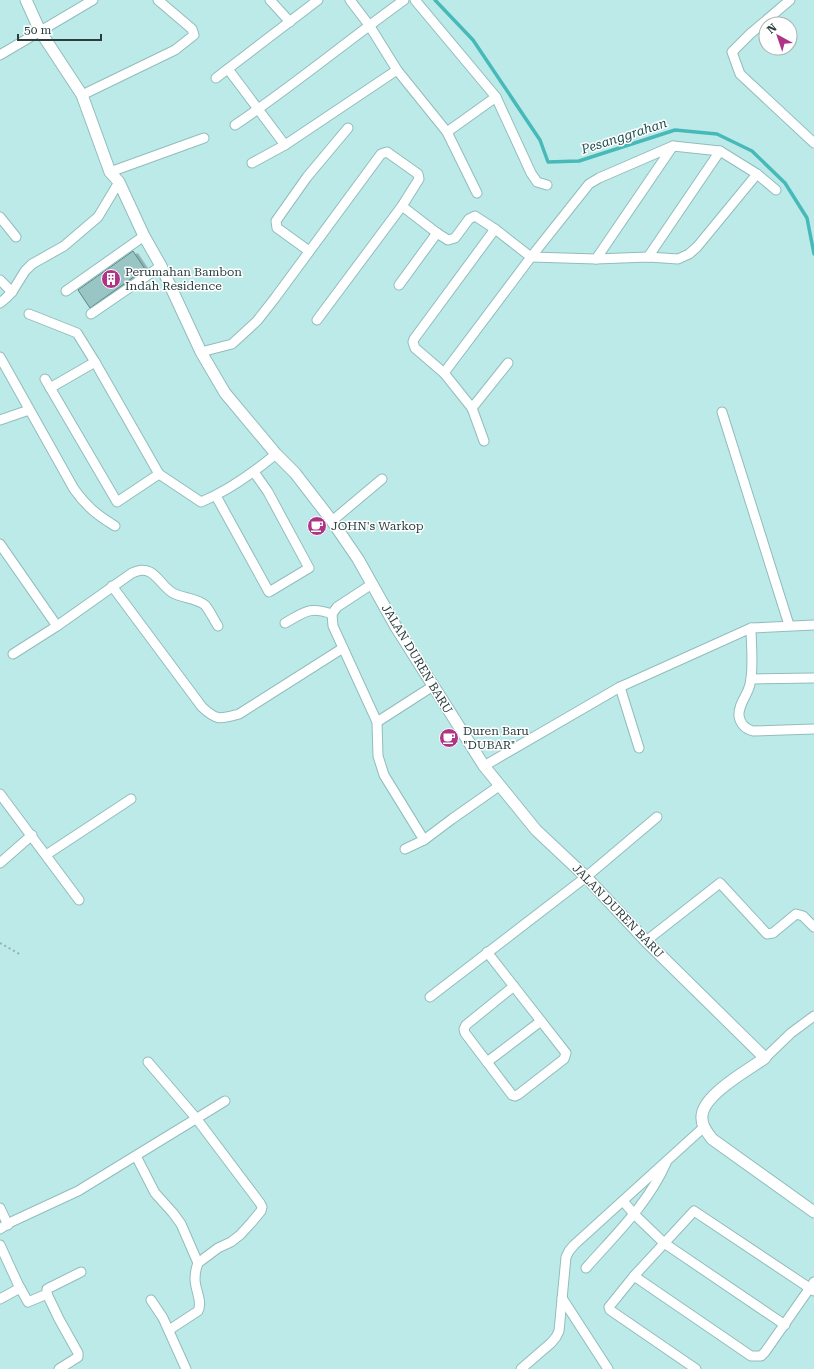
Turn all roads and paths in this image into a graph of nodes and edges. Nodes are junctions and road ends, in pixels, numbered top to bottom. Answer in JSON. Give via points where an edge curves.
{"nodes":[{"id":1,"x":26,"y":0,"type":"edge"},
{"id":2,"x":93,"y":0,"type":"edge"},
{"id":3,"x":158,"y":0,"type":"edge"},
{"id":4,"x":270,"y":0,"type":"edge"},
{"id":5,"x":318,"y":0,"type":"edge"},
{"id":6,"x":350,"y":0,"type":"edge"},
{"id":7,"x":404,"y":0,"type":"edge"},
{"id":8,"x":415,"y":0,"type":"edge"},
{"id":9,"x":790,"y":0,"type":"edge"},
{"id":10,"x":290,"y":22,"type":"junction"},
{"id":11,"x":369,"y":25,"type":"junction"},
{"id":12,"x":40,"y":31,"type":"junction"},
{"id":13,"x":0,"y":55,"type":"edge"},
{"id":14,"x":228,"y":69,"type":"junction"},
{"id":15,"x":397,"y":70,"type":"junction"},
{"id":16,"x":216,"y":78,"type":"dead end"},
{"id":17,"x":82,"y":95,"type":"junction"},
{"id":18,"x":496,"y":97,"type":"junction"},
{"id":19,"x":259,"y":109,"type":"junction"},
{"id":20,"x":235,"y":125,"type":"dead end"},
{"id":21,"x":348,"y":128,"type":"dead end"},
{"id":22,"x":447,"y":132,"type":"junction"},
{"id":23,"x":204,"y":138,"type":"dead end"},
{"id":24,"x":814,"y":143,"type":"edge"},
{"id":25,"x":285,"y":145,"type":"junction"},
{"id":26,"x":673,"y":146,"type":"junction"},
{"id":27,"x":720,"y":151,"type":"junction"},
{"id":28,"x":252,"y":163,"type":"dead end"},
{"id":29,"x":110,"y":172,"type":"junction"},
{"id":30,"x":757,"y":174,"type":"junction"},
{"id":31,"x":119,"y":182,"type":"junction"},
{"id":32,"x":547,"y":185,"type":"dead end"},
{"id":33,"x":776,"y":190,"type":"dead end"},
{"id":34,"x":476,"y":192,"type":"dead end"},
{"id":35,"x":402,"y":206,"type":"junction"},
{"id":36,"x":0,"y":217,"type":"edge"},
{"id":37,"x":495,"y":230,"type":"junction"},
{"id":38,"x":437,"y":233,"type":"junction"},
{"id":39,"x":144,"y":236,"type":"junction"},
{"id":40,"x":16,"y":237,"type":"dead end"},
{"id":41,"x":309,"y":251,"type":"junction"},
{"id":42,"x":531,"y":257,"type":"junction"},
{"id":43,"x":648,"y":257,"type":"junction"},
{"id":44,"x":596,"y":259,"type":"junction"},
{"id":45,"x":161,"y":266,"type":"junction"},
{"id":46,"x":0,"y":280,"type":"edge"},
{"id":47,"x":399,"y":285,"type":"dead end"},
{"id":48,"x":66,"y":291,"type":"dead end"},
{"id":49,"x":12,"y":292,"type":"junction"},
{"id":50,"x":0,"y":303,"type":"edge"},
{"id":51,"x":29,"y":314,"type":"dead end"},
{"id":52,"x":91,"y":314,"type":"dead end"},
{"id":53,"x":316,"y":320,"type":"dead end"},
{"id":54,"x":202,"y":352,"type":"junction"},
{"id":55,"x":0,"y":357,"type":"edge"},
{"id":56,"x":95,"y":362,"type":"junction"},
{"id":57,"x":508,"y":363,"type":"dead end"},
{"id":58,"x":444,"y":373,"type":"junction"},
{"id":59,"x":45,"y":379,"type":"dead end"},
{"id":60,"x":50,"y":388,"type":"junction"},
{"id":61,"x":472,"y":408,"type":"junction"},
{"id":62,"x":29,"y":410,"type":"junction"},
{"id":63,"x":722,"y":412,"type":"dead end"},
{"id":64,"x":0,"y":420,"type":"edge"},
{"id":65,"x":484,"y":441,"type":"dead end"},
{"id":66,"x":276,"y":454,"type":"junction"},
{"id":67,"x":254,"y":472,"type":"junction"},
{"id":68,"x":159,"y":474,"type":"junction"},
{"id":69,"x":382,"y":480,"type":"dead end"},
{"id":70,"x":216,"y":496,"type":"junction"},
{"id":71,"x":332,"y":521,"type":"junction"},
{"id":72,"x":116,"y":526,"type":"dead end"},
{"id":73,"x":0,"y":544,"type":"edge"},
{"id":74,"x":372,"y":584,"type":"junction"},
{"id":75,"x":112,"y":586,"type":"junction"},
{"id":76,"x":332,"y":614,"type":"junction"},
{"id":77,"x":285,"y":623,"type":"dead end"},
{"id":78,"x":789,"y":625,"type":"junction"},
{"id":79,"x":814,"y":625,"type":"edge"},
{"id":80,"x":57,"y":626,"type":"junction"},
{"id":81,"x":218,"y":626,"type":"dead end"},
{"id":82,"x":751,"y":628,"type":"junction"},
{"id":83,"x":343,"y":648,"type":"junction"},
{"id":84,"x":13,"y":654,"type":"dead end"},
{"id":85,"x":814,"y":678,"type":"edge"},
{"id":86,"x":751,"y":679,"type":"junction"},
{"id":87,"x":433,"y":686,"type":"junction"},
{"id":88,"x":620,"y":687,"type":"junction"},
{"id":89,"x":377,"y":722,"type":"junction"},
{"id":90,"x":814,"y":730,"type":"edge"},
{"id":91,"x":639,"y":748,"type":"dead end"},
{"id":92,"x":484,"y":766,"type":"junction"},
{"id":93,"x":499,"y":786,"type":"junction"},
{"id":94,"x":0,"y":794,"type":"edge"},
{"id":95,"x":131,"y":799,"type":"dead end"},
{"id":96,"x":656,"y":817,"type":"dead end"},
{"id":97,"x":32,"y":835,"type":"junction"},
{"id":98,"x":424,"y":840,"type":"junction"},
{"id":99,"x":405,"y":849,"type":"dead end"},
{"id":100,"x":46,"y":855,"type":"junction"},
{"id":101,"x":0,"y":863,"type":"edge"},
{"id":102,"x":586,"y":877,"type":"junction"},
{"id":103,"x":79,"y":900,"type":"dead end"},
{"id":104,"x":814,"y":928,"type":"edge"},
{"id":105,"x":646,"y":941,"type":"junction"},
{"id":106,"x":0,"y":943,"type":"edge"},
{"id":107,"x":487,"y":952,"type":"junction"},
{"id":108,"x":21,"y":955,"type":"dead end"},
{"id":109,"x":514,"y":986,"type":"junction"},
{"id":110,"x":430,"y":997,"type":"dead end"},
{"id":111,"x":814,"y":1016,"type":"edge"},
{"id":112,"x":541,"y":1021,"type":"junction"},
{"id":113,"x":765,"y":1058,"type":"junction"},
{"id":114,"x":148,"y":1062,"type":"dead end"},
{"id":115,"x":487,"y":1062,"type":"junction"},
{"id":116,"x":225,"y":1101,"type":"dead end"},
{"id":117,"x":196,"y":1118,"type":"junction"},
{"id":118,"x":704,"y":1127,"type":"junction"},
{"id":119,"x":136,"y":1156,"type":"junction"},
{"id":120,"x":668,"y":1158,"type":"junction"},
{"id":121,"x":623,"y":1201,"type":"junction"},
{"id":122,"x":0,"y":1208,"type":"edge"},
{"id":123,"x":814,"y":1212,"type":"edge"},
{"id":124,"x":634,"y":1214,"type":"junction"},
{"id":125,"x":4,"y":1227,"type":"edge"},
{"id":126,"x":664,"y":1244,"type":"junction"},
{"id":127,"x":0,"y":1245,"type":"edge"},
{"id":128,"x":198,"y":1263,"type":"junction"},
{"id":129,"x":586,"y":1268,"type":"dead end"},
{"id":130,"x":81,"y":1272,"type":"dead end"},
{"id":131,"x":634,"y":1276,"type":"junction"},
{"id":132,"x":812,"y":1287,"type":"edge"},
{"id":133,"x":20,"y":1288,"type":"junction"},
{"id":134,"x":47,"y":1294,"type":"junction"},
{"id":135,"x":562,"y":1298,"type":"junction"},
{"id":136,"x":0,"y":1299,"type":"edge"},
{"id":137,"x":151,"y":1300,"type":"dead end"},
{"id":138,"x":785,"y":1325,"type":"junction"},
{"id":139,"x":169,"y":1330,"type":"junction"},
{"id":140,"x":59,"y":1369,"type":"edge"},
{"id":141,"x":186,"y":1369,"type":"edge"},
{"id":142,"x":521,"y":1369,"type":"edge"},
{"id":143,"x":608,"y":1369,"type":"edge"},
{"id":144,"x":696,"y":1369,"type":"edge"}],
"edges":[{"from":1,"to":12,"type":"street","name":"JALAN DUREN BARU"},
{"from":2,"to":12,"type":"street"},
{"from":3,"to":17,"type":"street","via":[[192,29],[194,35],[178,48]]},
{"from":4,"to":10,"type":"street"},
{"from":5,"to":10,"type":"street"},
{"from":6,"to":11,"type":"street"},
{"from":7,"to":11,"type":"street"},
{"from":8,"to":18,"type":"street"},
{"from":9,"to":24,"type":"street","via":[[732,52],[740,74]]},
{"from":10,"to":14,"type":"street"},
{"from":11,"to":15,"type":"street"},
{"from":11,"to":19,"type":"street"},
{"from":12,"to":13,"type":"street"},
{"from":12,"to":17,"type":"street","name":"JALAN DUREN BARU"},
{"from":14,"to":16,"type":"street"},
{"from":14,"to":19,"type":"street"},
{"from":15,"to":22,"type":"street"},
{"from":15,"to":25,"type":"street"},
{"from":17,"to":29,"type":"street","name":"JALAN DUREN BARU"},
{"from":18,"to":22,"type":"street"},
{"from":18,"to":32,"type":"street","via":[[531,173],[537,182]]},
{"from":19,"to":20,"type":"street"},
{"from":19,"to":25,"type":"street"},
{"from":21,"to":41,"type":"street","via":[[307,177],[276,221],[277,228]]},
{"from":22,"to":34,"type":"street"},
{"from":23,"to":29,"type":"street"},
{"from":25,"to":28,"type":"street"},
{"from":26,"to":27,"type":"street"},
{"from":26,"to":42,"type":"street","via":[[589,184]]},
{"from":26,"to":44,"type":"street"},
{"from":27,"to":30,"type":"street"},
{"from":27,"to":43,"type":"street"},
{"from":29,"to":31,"type":"street","name":"JALAN DUREN BARU"},
{"from":30,"to":33,"type":"street"},
{"from":30,"to":43,"type":"street","via":[[689,254],[678,259]]},
{"from":31,"to":39,"type":"street","name":"JALAN DUREN BARU"},
{"from":31,"to":49,"type":"street","via":[[98,217],[64,246],[32,264]]},
{"from":35,"to":38,"type":"street"},
{"from":35,"to":41,"type":"street","via":[[419,179],[418,174],[384,152]]},
{"from":35,"to":53,"type":"street"},
{"from":36,"to":40,"type":"street"},
{"from":37,"to":38,"type":"street","via":[[472,216],[453,239],[448,240]]},
{"from":37,"to":42,"type":"street"},
{"from":37,"to":58,"type":"street","via":[[414,338],[415,348]]},
{"from":38,"to":47,"type":"street"},
{"from":39,"to":45,"type":"street","name":"JALAN DUREN BARU"},
{"from":39,"to":48,"type":"street"},
{"from":41,"to":54,"type":"street","via":[[271,304],[246,332],[232,344]]},
{"from":42,"to":44,"type":"street"},
{"from":42,"to":58,"type":"street"},
{"from":43,"to":44,"type":"street"},
{"from":45,"to":52,"type":"street"},
{"from":45,"to":54,"type":"street","name":"JALAN DUREN BARU"},
{"from":46,"to":49,"type":"street"},
{"from":49,"to":50,"type":"street"},
{"from":51,"to":56,"type":"street","via":[[77,333]]},
{"from":54,"to":66,"type":"street","name":"JALAN DUREN BARU","via":[[225,393]]},
{"from":55,"to":62,"type":"street"},
{"from":56,"to":60,"type":"street"},
{"from":56,"to":68,"type":"street"},
{"from":57,"to":61,"type":"street"},
{"from":58,"to":61,"type":"street"},
{"from":59,"to":60,"type":"street"},
{"from":60,"to":68,"type":"street","via":[[117,502]]},
{"from":61,"to":65,"type":"street"},
{"from":62,"to":64,"type":"street"},
{"from":62,"to":72,"type":"street","via":[[84,503]]},
{"from":63,"to":78,"type":"street"},
{"from":66,"to":67,"type":"street"},
{"from":66,"to":71,"type":"street","name":"JALAN DUREN BARU","via":[[295,473]]},
{"from":67,"to":70,"type":"street"},
{"from":67,"to":70,"type":"street","via":[[268,492],[308,568],[268,592]]},
{"from":68,"to":70,"type":"street","via":[[201,502]]},
{"from":69,"to":71,"type":"street"},
{"from":71,"to":74,"type":"street","name":"JALAN DUREN BARU","via":[[358,558]]},
{"from":73,"to":80,"type":"street"},
{"from":74,"to":76,"type":"street","via":[[342,603]]},
{"from":74,"to":87,"type":"street","name":"JALAN DUREN BARU"},
{"from":75,"to":80,"type":"street"},
{"from":75,"to":81,"type":"street","via":[[132,572],[149,571],[174,593],[204,605]]},
{"from":75,"to":83,"type":"street","via":[[211,716],[223,718],[239,714]]},
{"from":76,"to":77,"type":"street","via":[[311,610]]},
{"from":76,"to":83,"type":"street","via":[[333,626]]},
{"from":78,"to":79,"type":"street"},
{"from":78,"to":82,"type":"street"},
{"from":80,"to":84,"type":"street"},
{"from":82,"to":86,"type":"street"},
{"from":82,"to":88,"type":"street"},
{"from":83,"to":89,"type":"street"},
{"from":85,"to":86,"type":"street"},
{"from":86,"to":90,"type":"street","via":[[739,713],[746,728],[752,731]]},
{"from":87,"to":89,"type":"street"},
{"from":87,"to":92,"type":"street","name":"JALAN DUREN BARU"},
{"from":88,"to":91,"type":"street"},
{"from":88,"to":92,"type":"street"},
{"from":89,"to":98,"type":"street","via":[[378,756],[384,775]]},
{"from":92,"to":93,"type":"street","name":"JALAN DUREN BARU"},
{"from":93,"to":98,"type":"street"},
{"from":93,"to":102,"type":"street","name":"JALAN DUREN BARU","via":[[536,830]]},
{"from":94,"to":97,"type":"street"},
{"from":95,"to":100,"type":"street"},
{"from":96,"to":102,"type":"street"},
{"from":97,"to":100,"type":"street"},
{"from":97,"to":101,"type":"street"},
{"from":98,"to":99,"type":"street"},
{"from":100,"to":103,"type":"street"},
{"from":102,"to":105,"type":"street","name":"JALAN DUREN BARU"},
{"from":102,"to":107,"type":"street"},
{"from":104,"to":105,"type":"street","via":[[803,916],[796,914],[773,933],[766,934],[720,883]]},
{"from":105,"to":113,"type":"street","name":"JALAN DUREN BARU"},
{"from":106,"to":108,"type":"path"},
{"from":107,"to":109,"type":"street"},
{"from":107,"to":110,"type":"street"},
{"from":109,"to":112,"type":"street"},
{"from":109,"to":115,"type":"street","via":[[464,1029]]},
{"from":111,"to":113,"type":"street","via":[[791,1033]]},
{"from":112,"to":115,"type":"street"},
{"from":112,"to":115,"type":"street","via":[[566,1056],[519,1094],[512,1095]]},
{"from":113,"to":118,"type":"street","via":[[716,1093],[706,1104],[702,1117]]},
{"from":114,"to":117,"type":"street"},
{"from":116,"to":117,"type":"street"},
{"from":117,"to":119,"type":"street"},
{"from":117,"to":128,"type":"street","via":[[262,1207],[258,1216],[240,1235]]},
{"from":118,"to":120,"type":"street"},
{"from":118,"to":123,"type":"street","via":[[712,1139]]},
{"from":119,"to":125,"type":"street","via":[[78,1191]]},
{"from":119,"to":128,"type":"street","via":[[155,1193],[181,1224]]},
{"from":120,"to":121,"type":"street"},
{"from":120,"to":124,"type":"street","via":[[660,1178]]},
{"from":121,"to":124,"type":"street"},
{"from":121,"to":135,"type":"street","via":[[569,1251],[565,1264]]},
{"from":122,"to":125,"type":"street"},
{"from":124,"to":126,"type":"street"},
{"from":124,"to":129,"type":"street"},
{"from":126,"to":131,"type":"street"},
{"from":126,"to":132,"type":"street","via":[[694,1211]]},
{"from":126,"to":138,"type":"street"},
{"from":127,"to":133,"type":"street"},
{"from":128,"to":139,"type":"street","via":[[195,1281],[199,1309]]},
{"from":130,"to":134,"type":"street","via":[[47,1289]]},
{"from":131,"to":138,"type":"street","via":[[751,1356],[761,1356]]},
{"from":131,"to":144,"type":"street","via":[[609,1306],[610,1310]]},
{"from":132,"to":138,"type":"street"},
{"from":133,"to":134,"type":"street","via":[[28,1302]]},
{"from":133,"to":136,"type":"street"},
{"from":134,"to":140,"type":"street","via":[[78,1353],[78,1357]]},
{"from":135,"to":142,"type":"street","via":[[559,1331],[556,1337]]},
{"from":135,"to":143,"type":"street"},
{"from":137,"to":139,"type":"street"},
{"from":139,"to":141,"type":"street"}]}
